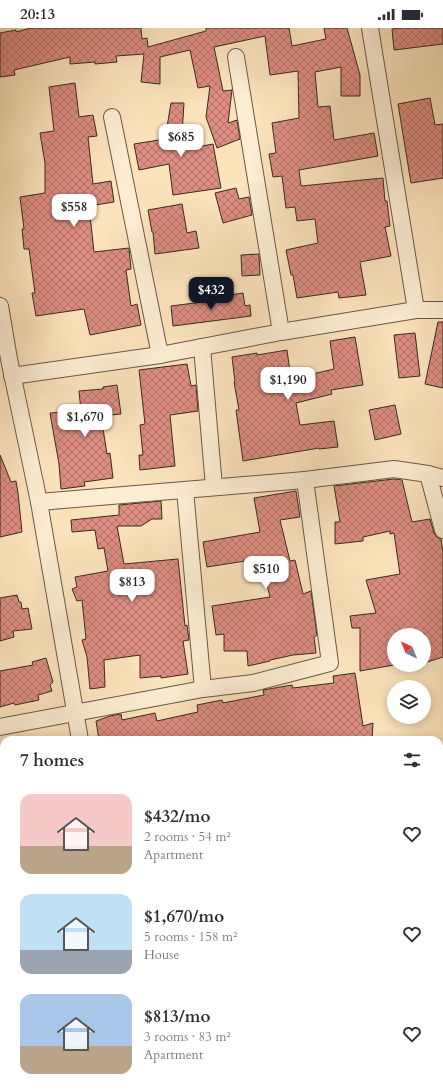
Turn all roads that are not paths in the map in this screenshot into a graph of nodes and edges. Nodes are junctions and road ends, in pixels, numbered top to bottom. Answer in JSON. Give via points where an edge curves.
{"nodes":[{"id":1,"x":370,"y":28,"type":"edge"},
{"id":2,"x":236,"y":57,"type":"dead end"},
{"id":3,"x":112,"y":116,"type":"dead end"},
{"id":4,"x":0,"y":306,"type":"edge"},
{"id":5,"x":416,"y":310,"type":"junction"},
{"id":6,"x":443,"y":310,"type":"edge"},
{"id":7,"x":281,"y":332,"type":"junction"},
{"id":8,"x":202,"y":347,"type":"junction"},
{"id":9,"x":160,"y":355,"type":"junction"},
{"id":10,"x":12,"y":376,"type":"junction"},
{"id":11,"x":436,"y":476,"type":"edge"},
{"id":12,"x":305,"y":480,"type":"junction"},
{"id":13,"x":214,"y":488,"type":"junction"},
{"id":14,"x":185,"y":490,"type":"junction"},
{"id":15,"x":39,"y":502,"type":"junction"},
{"id":16,"x":443,"y":530,"type":"edge"},
{"id":17,"x":203,"y":690,"type":"junction"},
{"id":18,"x":75,"y":714,"type":"junction"},
{"id":19,"x":0,"y":727,"type":"edge"},
{"id":20,"x":79,"y":736,"type":"edge"}],
"edges":[{"from":1,"to":5,"type":"street"},
{"from":2,"to":7,"type":"street"},
{"from":3,"to":9,"type":"street"},
{"from":4,"to":10,"type":"street"},
{"from":5,"to":6,"type":"street"},
{"from":5,"to":7,"type":"street"},
{"from":7,"to":8,"type":"street"},
{"from":8,"to":9,"type":"street"},
{"from":8,"to":13,"type":"street"},
{"from":9,"to":10,"type":"street"},
{"from":10,"to":15,"type":"street"},
{"from":11,"to":12,"type":"street","via":[[394,469]]},
{"from":11,"to":16,"type":"street"},
{"from":12,"to":13,"type":"street"},
{"from":12,"to":17,"type":"street","via":[[330,663],[253,683]]},
{"from":13,"to":14,"type":"street"},
{"from":14,"to":15,"type":"street"},
{"from":14,"to":17,"type":"street"},
{"from":15,"to":18,"type":"street"},
{"from":17,"to":18,"type":"street"},
{"from":18,"to":19,"type":"street"},
{"from":18,"to":20,"type":"street"}]}
